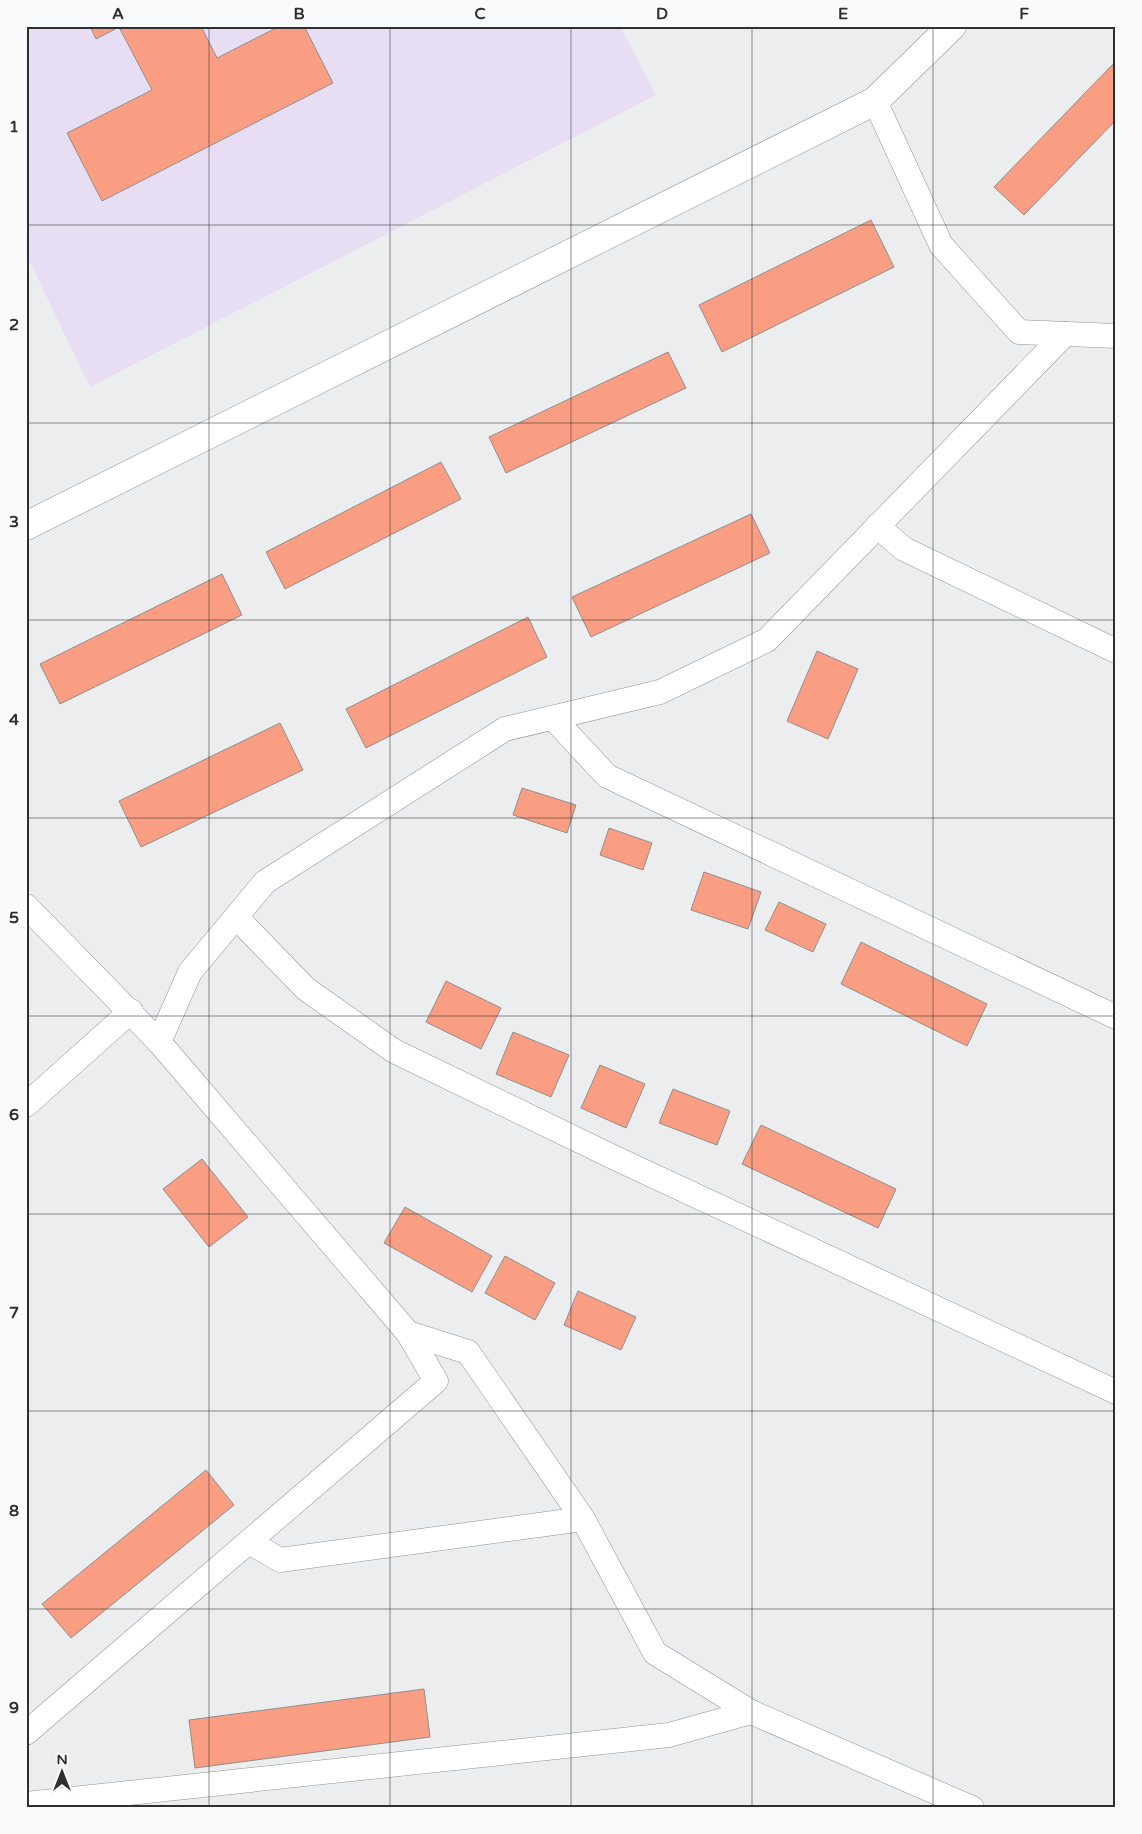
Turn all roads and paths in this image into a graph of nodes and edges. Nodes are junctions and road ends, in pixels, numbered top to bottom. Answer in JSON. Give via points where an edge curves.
{"nodes":[{"id":1,"x":952,"y":26,"type":"edge"},
{"id":2,"x":875,"y":101,"type":"junction"},
{"id":3,"x":1066,"y":334,"type":"junction"},
{"id":4,"x":1116,"y":336,"type":"edge"},
{"id":5,"x":26,"y":526,"type":"edge"},
{"id":6,"x":877,"y":526,"type":"junction"},
{"id":7,"x":1116,"y":651,"type":"edge"},
{"id":8,"x":553,"y":718,"type":"junction"},
{"id":9,"x":26,"y":906,"type":"edge"},
{"id":10,"x":236,"y":917,"type":"junction"},
{"id":11,"x":131,"y":1011,"type":"junction"},
{"id":12,"x":1116,"y":1017,"type":"edge"},
{"id":13,"x":159,"y":1042,"type":"junction"},
{"id":14,"x":26,"y":1105,"type":"edge"},
{"id":15,"x":408,"y":1333,"type":"junction"},
{"id":16,"x":1116,"y":1392,"type":"edge"},
{"id":17,"x":584,"y":1519,"type":"junction"},
{"id":18,"x":249,"y":1542,"type":"junction"},
{"id":19,"x":751,"y":1712,"type":"junction"},
{"id":20,"x":26,"y":1733,"type":"edge"},
{"id":21,"x":26,"y":1804,"type":"edge"},
{"id":22,"x":972,"y":1808,"type":"edge"}],
"edges":[{"from":1,"to":2,"type":"street"},
{"from":2,"to":3,"type":"street","via":[[941,245],[1019,332]]},
{"from":2,"to":5,"type":"street"},
{"from":3,"to":4,"type":"street"},
{"from":3,"to":6,"type":"street"},
{"from":6,"to":7,"type":"street","via":[[904,550]]},
{"from":6,"to":8,"type":"street","via":[[767,640],[660,692]]},
{"from":8,"to":10,"type":"street","via":[[505,729],[265,882]]},
{"from":8,"to":12,"type":"street","via":[[607,776]]},
{"from":9,"to":11,"type":"street"},
{"from":10,"to":13,"type":"street","via":[[190,972]]},
{"from":10,"to":16,"type":"street","via":[[306,989],[394,1051]]},
{"from":11,"to":13,"type":"street"},
{"from":11,"to":14,"type":"street"},
{"from":13,"to":15,"type":"street"},
{"from":15,"to":17,"type":"street","via":[[468,1352]]},
{"from":15,"to":18,"type":"street","via":[[436,1381]]},
{"from":17,"to":18,"type":"street","via":[[280,1560]]},
{"from":17,"to":19,"type":"street","via":[[656,1654]]},
{"from":18,"to":20,"type":"street"},
{"from":19,"to":21,"type":"street","via":[[669,1735]]},
{"from":19,"to":22,"type":"street"}]}
